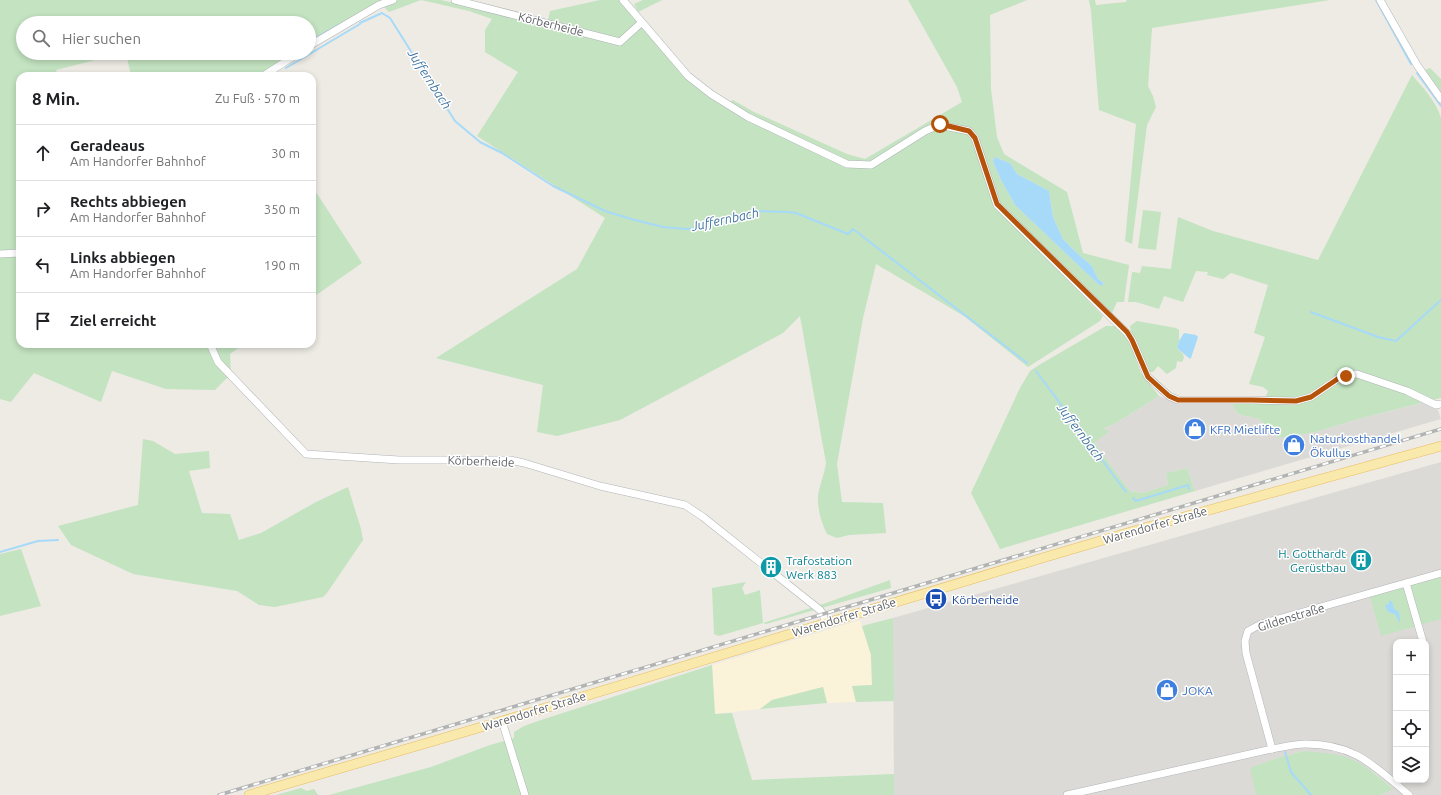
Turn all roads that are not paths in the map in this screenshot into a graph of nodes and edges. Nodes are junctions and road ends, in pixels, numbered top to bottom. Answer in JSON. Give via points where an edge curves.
{"nodes":[{"id":1,"x":393,"y":0,"type":"edge"},
{"id":2,"x":455,"y":0,"type":"edge"},
{"id":3,"x":623,"y":0,"type":"edge"},
{"id":4,"x":1380,"y":0,"type":"edge"},
{"id":5,"x":641,"y":22,"type":"junction"},
{"id":6,"x":316,"y":42,"type":"edge"},
{"id":7,"x":288,"y":60,"type":"edge"},
{"id":8,"x":269,"y":72,"type":"edge"},
{"id":9,"x":1441,"y":99,"type":"edge"},
{"id":10,"x":16,"y":253,"type":"edge"},
{"id":11,"x":0,"y":254,"type":"edge"},
{"id":12,"x":212,"y":348,"type":"edge"},
{"id":13,"x":1441,"y":404,"type":"edge"},
{"id":14,"x":1441,"y":446,"type":"edge"},
{"id":15,"x":1441,"y":573,"type":"edge"},
{"id":16,"x":1406,"y":583,"type":"junction"},
{"id":17,"x":825,"y":622,"type":"junction"},
{"id":18,"x":1422,"y":639,"type":"edge"},
{"id":19,"x":502,"y":721,"type":"junction"},
{"id":20,"x":1272,"y":749,"type":"junction"},
{"id":21,"x":1093,"y":792,"type":"edge"},
{"id":22,"x":249,"y":795,"type":"edge"},
{"id":23,"x":525,"y":795,"type":"edge"},
{"id":24,"x":1067,"y":795,"type":"edge"},
{"id":25,"x":1409,"y":795,"type":"edge"}],
"edges":[{"from":1,"to":6,"type":"street","via":[[379,5]]},
{"from":2,"to":5,"type":"street","name":"Körberheide","via":[[620,42]]},
{"from":3,"to":5,"type":"street"},
{"from":4,"to":9,"type":"street","via":[[1417,65]]},
{"from":5,"to":13,"type":"street","via":[[688,76],[712,94],[748,117],[847,164],[871,165],[940,124],[969,131],[975,138],[997,204],[1127,332],[1148,377],[1169,396],[1178,400],[1296,401],[1311,397],[1339,378],[1358,374],[1407,391],[1436,405]]},
{"from":7,"to":8,"type":"street"},
{"from":10,"to":11,"type":"street"},
{"from":12,"to":17,"type":"street","name":"Körberheide","via":[[218,362],[306,454],[399,460],[510,460],[600,486],[685,505],[820,610]]},
{"from":14,"to":17,"type":"main road","name":"Warendorfer Straße","via":[[1137,530]]},
{"from":15,"to":16,"type":"street","name":"Gildenstraße"},
{"from":16,"to":18,"type":"street"},
{"from":16,"to":20,"type":"street","name":"Gildenstraße","via":[[1261,624],[1248,631],[1245,641],[1246,653]]},
{"from":17,"to":19,"type":"main road","name":"Warendorfer Straße"},
{"from":19,"to":22,"type":"main road","name":"Warendorfer Straße"},
{"from":19,"to":23,"type":"street"},
{"from":20,"to":21,"type":"street"},
{"from":20,"to":25,"type":"street","via":[[1305,744],[1343,749],[1361,756]]},
{"from":21,"to":24,"type":"street"}]}
